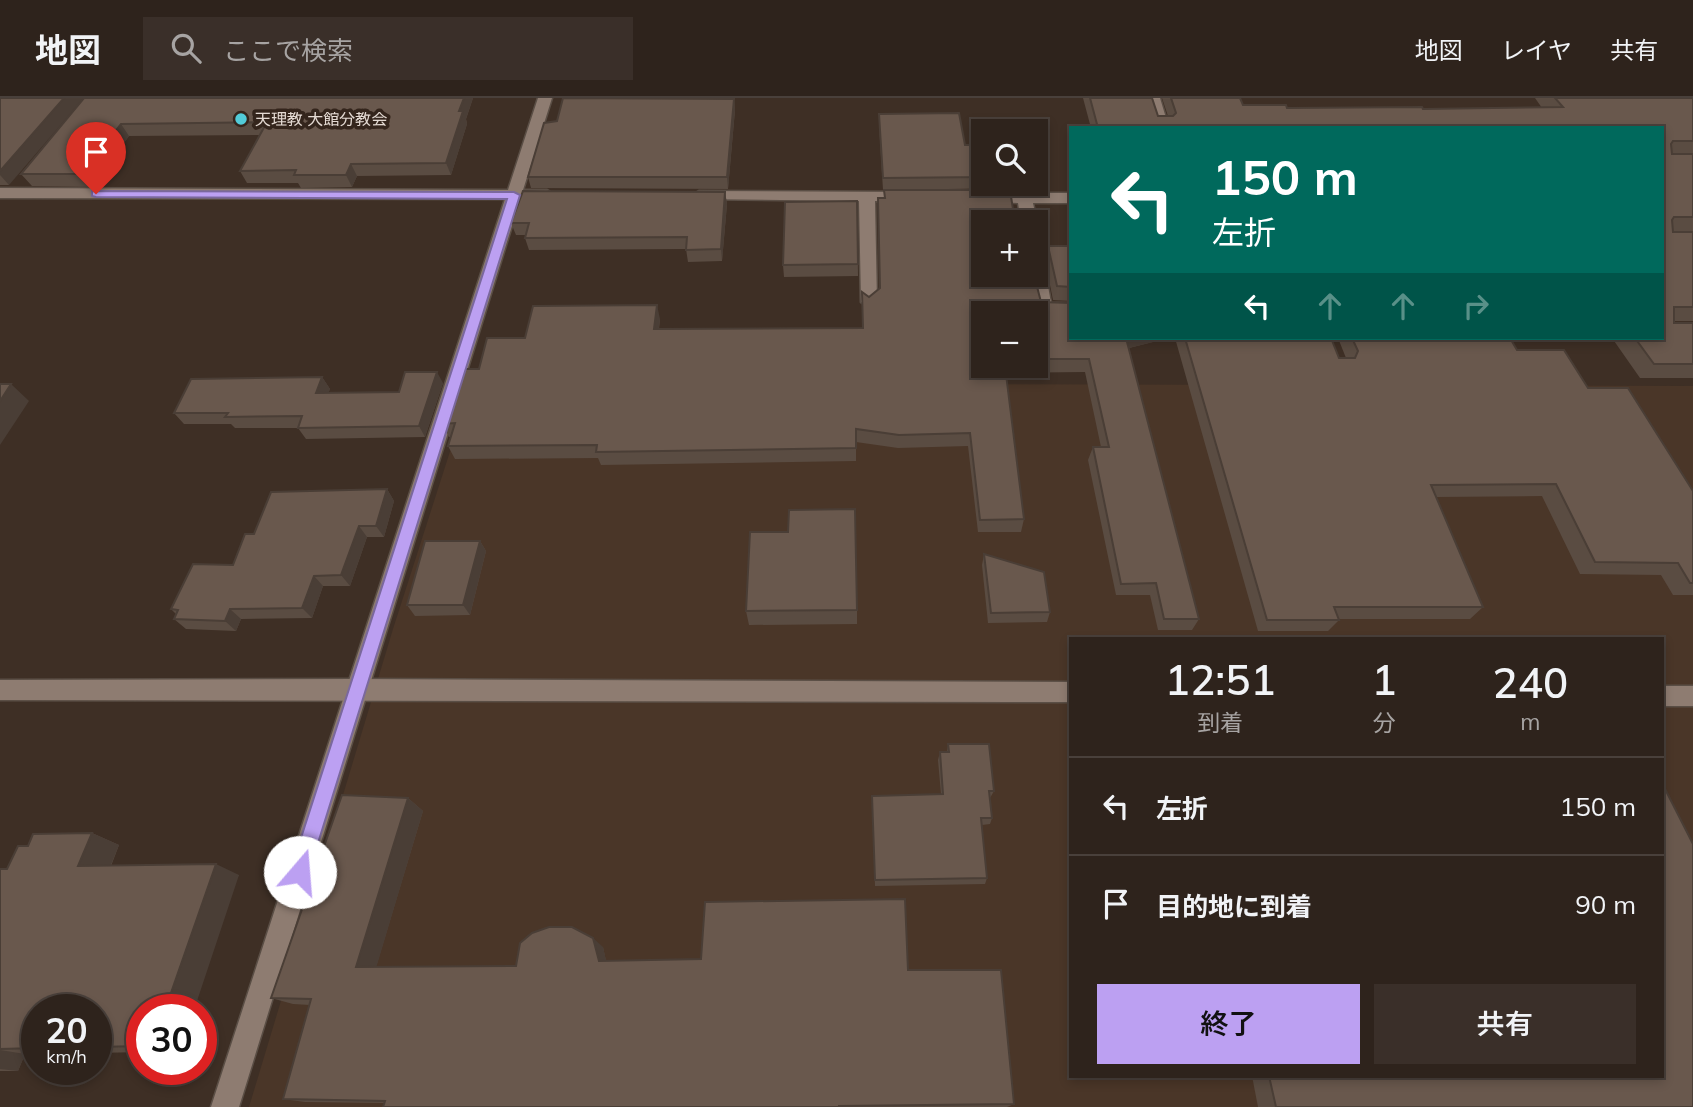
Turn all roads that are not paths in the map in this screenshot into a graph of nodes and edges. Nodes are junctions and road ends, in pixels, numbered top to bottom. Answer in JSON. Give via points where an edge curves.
{"nodes":[{"id":1,"x":545,"y":98,"type":"edge"},
{"id":2,"x":1153,"y":98,"type":"edge"},
{"id":3,"x":1161,"y":126,"type":"edge"},
{"id":4,"x":11,"y":190,"type":"edge"},
{"id":5,"x":514,"y":195,"type":"junction"},
{"id":6,"x":569,"y":195,"type":"edge"},
{"id":7,"x":677,"y":196,"type":"edge"},
{"id":8,"x":867,"y":197,"type":"junction"},
{"id":9,"x":933,"y":197,"type":"edge"},
{"id":10,"x":972,"y":198,"type":"edge"},
{"id":11,"x":1025,"y":198,"type":"junction"},
{"id":12,"x":1069,"y":198,"type":"edge"},
{"id":13,"x":1027,"y":210,"type":"edge"},
{"id":14,"x":1040,"y":287,"type":"edge"},
{"id":15,"x":869,"y":302,"type":"edge"},
{"id":16,"x":1069,"y":309,"type":"edge"},
{"id":17,"x":358,"y":689,"type":"junction"},
{"id":18,"x":0,"y":690,"type":"edge"},
{"id":19,"x":1069,"y":692,"type":"edge"},
{"id":20,"x":1664,"y":696,"type":"edge"},
{"id":21,"x":1693,"y":696,"type":"edge"},
{"id":22,"x":226,"y":1107,"type":"edge"}],
"edges":[{"from":1,"to":5,"type":"street"},
{"from":2,"to":3,"type":"street"},
{"from":4,"to":5,"type":"street"},
{"from":5,"to":6,"type":"street"},
{"from":5,"to":17,"type":"street"},
{"from":7,"to":8,"type":"street"},
{"from":8,"to":9,"type":"street"},
{"from":8,"to":15,"type":"street"},
{"from":10,"to":11,"type":"street"},
{"from":11,"to":12,"type":"street"},
{"from":11,"to":13,"type":"street"},
{"from":14,"to":16,"type":"street","via":[[1044,309]]},
{"from":17,"to":18,"type":"street"},
{"from":17,"to":19,"type":"street"},
{"from":17,"to":22,"type":"street"},
{"from":20,"to":21,"type":"street"}]}
